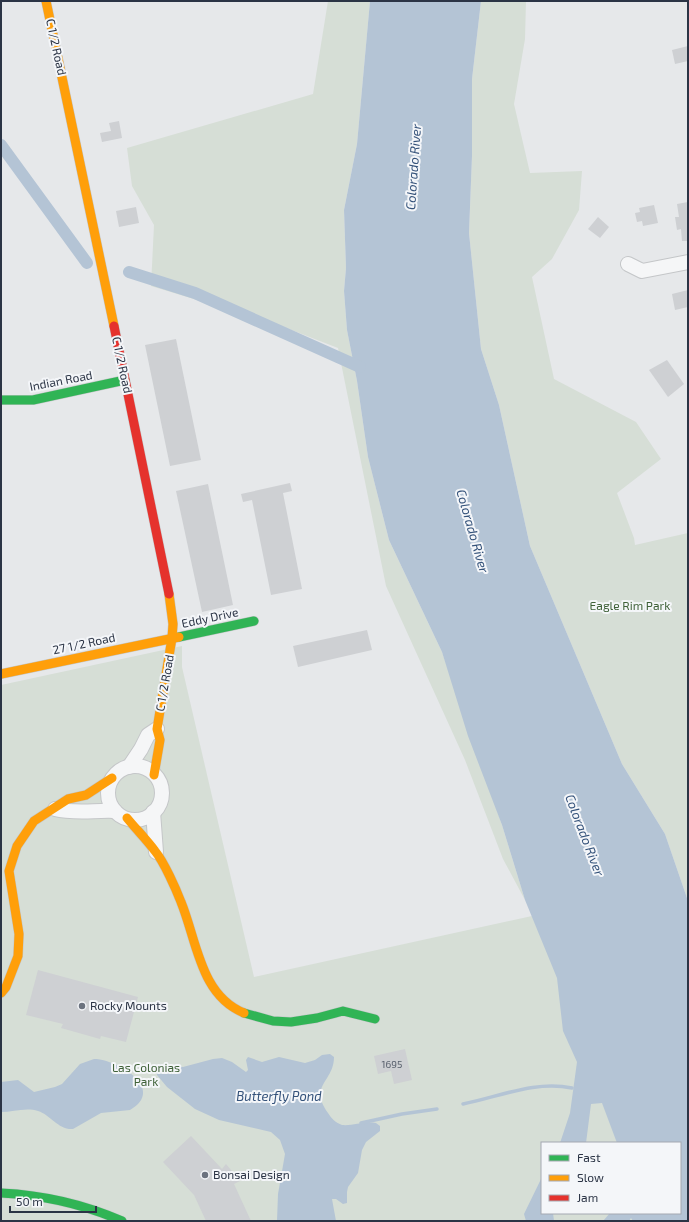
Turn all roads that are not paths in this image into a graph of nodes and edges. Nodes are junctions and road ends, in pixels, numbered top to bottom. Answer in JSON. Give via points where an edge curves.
{"nodes":[{"id":1,"x":46,"y":1,"type":"edge"},
{"id":2,"x":688,"y":262,"type":"edge"},
{"id":3,"x":628,"y":264,"type":"dead end"},
{"id":4,"x":125,"y":380,"type":"junction"},
{"id":5,"x":1,"y":400,"type":"edge"},
{"id":6,"x":254,"y":621,"type":"dead end"},
{"id":7,"x":172,"y":638,"type":"junction"},
{"id":8,"x":1,"y":674,"type":"edge"},
{"id":9,"x":157,"y":729,"type":"junction"},
{"id":10,"x":129,"y":767,"type":"junction"},
{"id":11,"x":154,"y":775,"type":"junction"},
{"id":12,"x":112,"y":778,"type":"junction"},
{"id":13,"x":55,"y":809,"type":"junction"},
{"id":14,"x":153,"y":812,"type":"junction"},
{"id":15,"x":121,"y":814,"type":"junction"},
{"id":16,"x":156,"y":852,"type":"junction"},
{"id":17,"x":5,"y":871,"type":"edge"},
{"id":18,"x":1,"y":993,"type":"edge"},
{"id":19,"x":375,"y":1019,"type":"dead end"},
{"id":20,"x":1,"y":1193,"type":"edge"},
{"id":21,"x":122,"y":1221,"type":"edge"}],
"edges":[{"from":1,"to":4,"type":"street","name":"C 1/2 Road"},
{"from":2,"to":3,"type":"street","via":[[642,271]]},
{"from":4,"to":5,"type":"street","name":"Indian Road","via":[[33,400]]},
{"from":4,"to":7,"type":"street","name":"C 1/2 Road","via":[[168,584],[173,624]]},
{"from":6,"to":7,"type":"street","name":"Eddy Drive"},
{"from":7,"to":8,"type":"street","name":"27 1/2 Road"},
{"from":7,"to":9,"type":"street","name":"C 1/2 Road"},
{"from":9,"to":10,"type":"street","via":[[148,735]]},
{"from":9,"to":11,"type":"street","name":"C 1/2 Road","via":[[160,740]]},
{"from":10,"to":11,"type":"street","via":[[143,767]]},
{"from":10,"to":12,"type":"street","via":[[122,769]]},
{"from":11,"to":14,"type":"street","via":[[162,794]]},
{"from":12,"to":13,"type":"street","via":[[86,795],[68,799]]},
{"from":12,"to":15,"type":"street","via":[[109,798]]},
{"from":13,"to":15,"type":"street","via":[[70,813],[90,810]]},
{"from":13,"to":17,"type":"street","via":[[34,821],[17,846]]},
{"from":14,"to":15,"type":"street","via":[[141,819]]},
{"from":14,"to":16,"type":"street"},
{"from":15,"to":16,"type":"street"},
{"from":16,"to":19,"type":"street","via":[[181,902],[207,978],[220,997],[234,1009],[273,1021],[298,1021],[343,1011]]},
{"from":17,"to":18,"type":"street","via":[[19,934],[18,956],[6,987]]},
{"from":20,"to":21,"type":"street","via":[[80,1206]]}]}
